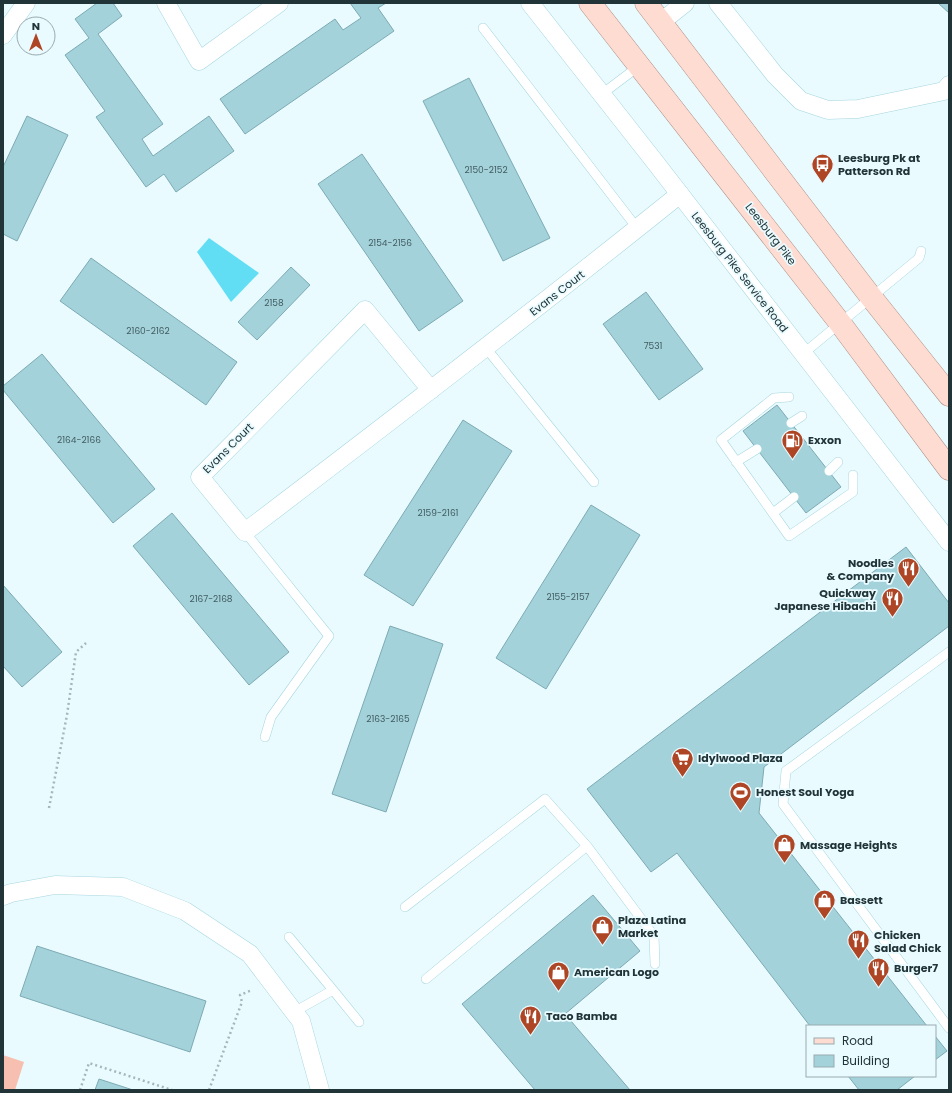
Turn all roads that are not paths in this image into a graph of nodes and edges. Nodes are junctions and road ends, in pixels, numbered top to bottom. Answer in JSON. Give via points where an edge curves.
{"nodes":[{"id":1,"x":26,"y":3,"type":"edge"},
{"id":2,"x":166,"y":3,"type":"edge"},
{"id":3,"x":279,"y":3,"type":"edge"},
{"id":4,"x":530,"y":3,"type":"edge"},
{"id":5,"x":590,"y":3,"type":"edge"},
{"id":6,"x":646,"y":3,"type":"edge"},
{"id":7,"x":685,"y":3,"type":"edge"},
{"id":8,"x":718,"y":3,"type":"edge"},
{"id":9,"x":661,"y":22,"type":"junction"},
{"id":10,"x":483,"y":28,"type":"dead end"},
{"id":11,"x":3,"y":35,"type":"edge"},
{"id":12,"x":639,"y":66,"type":"junction"},
{"id":13,"x":949,"y":85,"type":"edge"},
{"id":14,"x":602,"y":94,"type":"junction"},
{"id":15,"x":680,"y":194,"type":"junction"},
{"id":16,"x":637,"y":228,"type":"junction"},
{"id":17,"x":921,"y":250,"type":"dead end"},
{"id":18,"x":871,"y":297,"type":"junction"},
{"id":19,"x":840,"y":323,"type":"junction"},
{"id":20,"x":486,"y":348,"type":"junction"},
{"id":21,"x":804,"y":353,"type":"junction"},
{"id":22,"x":431,"y":390,"type":"junction"},
{"id":23,"x":949,"y":395,"type":"edge"},
{"id":24,"x":789,"y":397,"type":"dead end"},
{"id":25,"x":802,"y":416,"type":"dead end"},
{"id":26,"x":792,"y":423,"type":"dead end"},
{"id":27,"x":757,"y":449,"type":"dead end"},
{"id":28,"x":736,"y":462,"type":"junction"},
{"id":29,"x":838,"y":462,"type":"dead end"},
{"id":30,"x":949,"y":468,"type":"edge"},
{"id":31,"x":828,"y":471,"type":"dead end"},
{"id":32,"x":853,"y":475,"type":"dead end"},
{"id":33,"x":594,"y":482,"type":"dead end"},
{"id":34,"x":794,"y":497,"type":"dead end"},
{"id":35,"x":772,"y":513,"type":"junction"},
{"id":36,"x":245,"y":532,"type":"junction"},
{"id":37,"x":949,"y":542,"type":"edge"},
{"id":38,"x":949,"y":652,"type":"edge"},
{"id":39,"x":264,"y":737,"type":"dead end"},
{"id":40,"x":587,"y":846,"type":"junction"},
{"id":41,"x":3,"y":896,"type":"edge"},
{"id":42,"x":405,"y":907,"type":"dead end"},
{"id":43,"x":290,"y":937,"type":"dead end"},
{"id":44,"x":655,"y":964,"type":"dead end"},
{"id":45,"x":426,"y":979,"type":"dead end"},
{"id":46,"x":333,"y":990,"type":"junction"},
{"id":47,"x":294,"y":1012,"type":"junction"},
{"id":48,"x":359,"y":1022,"type":"dead end"},
{"id":49,"x":949,"y":1028,"type":"edge"},
{"id":50,"x":320,"y":1090,"type":"edge"}],
"edges":[{"from":1,"to":11,"type":"street"},
{"from":2,"to":3,"type":"street","via":[[199,60]]},
{"from":4,"to":14,"type":"street","name":"Leesburg Pike Service Road"},
{"from":5,"to":12,"type":"main road","name":"Leesburg Pike"},
{"from":6,"to":9,"type":"main road"},
{"from":7,"to":9,"type":"street"},
{"from":8,"to":13,"type":"street","via":[[775,75],[801,101],[828,110],[858,109],[944,91]]},
{"from":9,"to":18,"type":"main road"},
{"from":10,"to":16,"type":"lane"},
{"from":12,"to":14,"type":"lane"},
{"from":12,"to":19,"type":"main road","name":"Leesburg Pike"},
{"from":14,"to":15,"type":"street","name":"Leesburg Pike Service Road"},
{"from":15,"to":16,"type":"street","name":"Evans Court"},
{"from":15,"to":21,"type":"street","name":"Leesburg Pike Service Road"},
{"from":16,"to":20,"type":"street","name":"Evans Court"},
{"from":17,"to":18,"type":"lane","via":[[919,258]]},
{"from":18,"to":19,"type":"lane"},
{"from":18,"to":23,"type":"main road"},
{"from":19,"to":21,"type":"lane"},
{"from":19,"to":30,"type":"main road","name":"Leesburg Pike"},
{"from":20,"to":22,"type":"street","name":"Evans Court"},
{"from":20,"to":33,"type":"lane"},
{"from":21,"to":37,"type":"street","name":"Leesburg Pike Service Road"},
{"from":22,"to":36,"type":"street","name":"Evans Court"},
{"from":22,"to":36,"type":"street","name":"Evans Court","via":[[365,310],[200,477]]},
{"from":24,"to":28,"type":"lane","via":[[774,398],[721,440]]},
{"from":25,"to":26,"type":"lane"},
{"from":27,"to":28,"type":"lane"},
{"from":28,"to":35,"type":"lane"},
{"from":29,"to":31,"type":"lane"},
{"from":32,"to":35,"type":"lane","via":[[853,492],[790,536]]},
{"from":34,"to":35,"type":"lane"},
{"from":36,"to":39,"type":"lane","via":[[329,636],[271,717]]},
{"from":38,"to":49,"type":"lane","via":[[786,771],[783,804]]},
{"from":40,"to":42,"type":"lane","via":[[545,799]]},
{"from":40,"to":44,"type":"lane","via":[[654,936]]},
{"from":40,"to":45,"type":"lane"},
{"from":41,"to":47,"type":"street","via":[[55,885],[123,887],[185,911],[250,954]]},
{"from":43,"to":46,"type":"lane"},
{"from":46,"to":47,"type":"lane"},
{"from":46,"to":48,"type":"lane"},
{"from":47,"to":50,"type":"street","via":[[301,1021]]}]}
